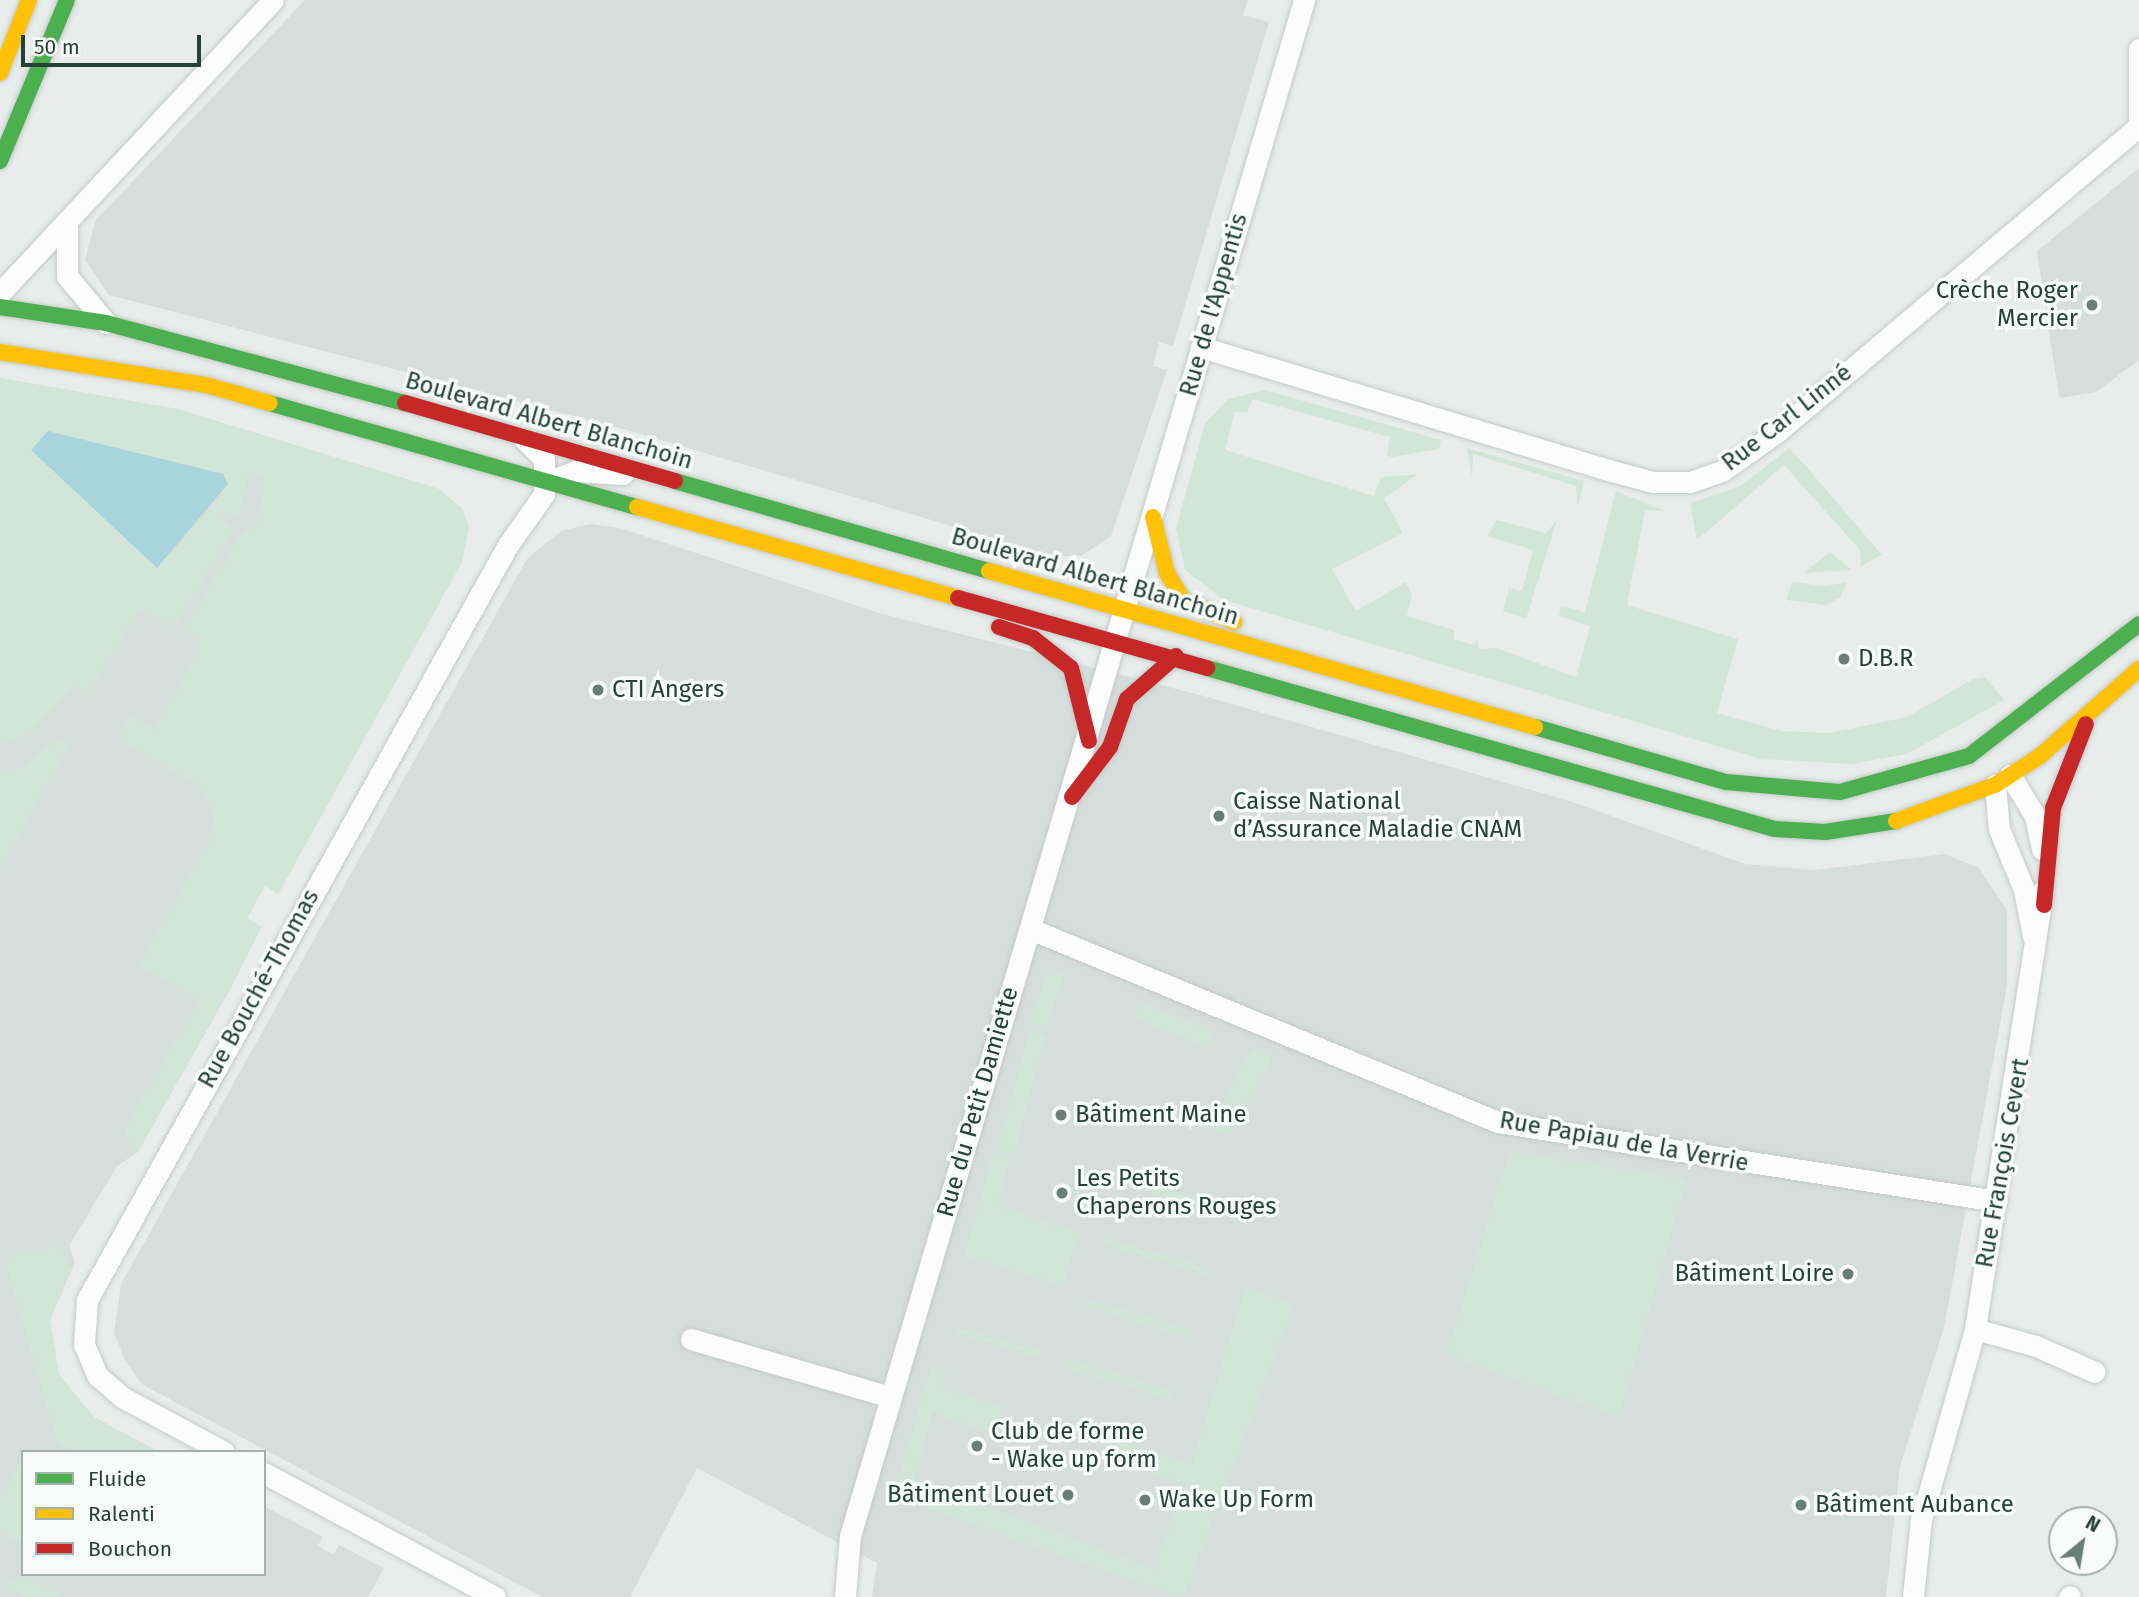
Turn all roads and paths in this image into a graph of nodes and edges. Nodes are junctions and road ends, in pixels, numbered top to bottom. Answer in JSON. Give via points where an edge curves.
{"nodes":[{"id":1,"x":29,"y":0,"type":"edge"},
{"id":2,"x":66,"y":0,"type":"edge"},
{"id":3,"x":273,"y":0,"type":"edge"},
{"id":4,"x":1304,"y":0,"type":"edge"},
{"id":5,"x":2139,"y":49,"type":"edge"},
{"id":6,"x":0,"y":73,"type":"edge"},
{"id":7,"x":2139,"y":118,"type":"edge"},
{"id":8,"x":2139,"y":126,"type":"edge"},
{"id":9,"x":0,"y":161,"type":"edge"},
{"id":10,"x":67,"y":221,"type":"junction"},
{"id":11,"x":0,"y":293,"type":"edge"},
{"id":12,"x":0,"y":307,"type":"edge"},
{"id":13,"x":106,"y":323,"type":"junction"},
{"id":14,"x":1201,"y":347,"type":"junction"},
{"id":15,"x":0,"y":352,"type":"edge"},
{"id":16,"x":526,"y":440,"type":"junction"},
{"id":17,"x":641,"y":471,"type":"junction"},
{"id":18,"x":547,"y":482,"type":"junction"},
{"id":19,"x":1153,"y":517,"type":"junction"},
{"id":20,"x":903,"y":580,"type":"junction"},
{"id":21,"x":1126,"y":610,"type":"junction"},
{"id":22,"x":2139,"y":624,"type":"edge"},
{"id":23,"x":1280,"y":634,"type":"dead end"},
{"id":24,"x":1117,"y":640,"type":"junction"},
{"id":25,"x":1329,"y":646,"type":"dead end"},
{"id":26,"x":1176,"y":656,"type":"junction"},
{"id":27,"x":1339,"y":669,"type":"junction"},
{"id":28,"x":2139,"y":669,"type":"edge"},
{"id":29,"x":2078,"y":674,"type":"junction"},
{"id":30,"x":2102,"y":703,"type":"junction"},
{"id":31,"x":2031,"y":733,"type":"dead end"},
{"id":32,"x":1088,"y":741,"type":"junction"},
{"id":33,"x":1969,"y":756,"type":"junction"},
{"id":34,"x":2001,"y":773,"type":"junction"},
{"id":35,"x":1072,"y":797,"type":"junction"},
{"id":36,"x":2044,"y":905,"type":"junction"},
{"id":37,"x":1033,"y":930,"type":"junction"},
{"id":38,"x":2030,"y":998,"type":"junction"},
{"id":39,"x":1997,"y":1201,"type":"junction"},
{"id":40,"x":1975,"y":1329,"type":"junction"},
{"id":41,"x":691,"y":1339,"type":"dead end"},
{"id":42,"x":2095,"y":1372,"type":"dead end"},
{"id":43,"x":891,"y":1397,"type":"junction"},
{"id":44,"x":220,"y":1450,"type":"edge"},
{"id":45,"x":266,"y":1474,"type":"edge"},
{"id":46,"x":495,"y":1597,"type":"edge"},
{"id":47,"x":845,"y":1597,"type":"edge"},
{"id":48,"x":1913,"y":1597,"type":"edge"}],
"edges":[{"from":1,"to":6,"type":"street"},
{"from":2,"to":9,"type":"street"},
{"from":3,"to":10,"type":"street"},
{"from":4,"to":14,"type":"street","name":"Rue de l'Appentis"},
{"from":5,"to":7,"type":"street"},
{"from":8,"to":14,"type":"street","name":"Rue Carl Linné","via":[[1777,432],[1722,471],[1690,482],[1653,482],[1593,466]]},
{"from":10,"to":11,"type":"street"},
{"from":10,"to":13,"type":"street","via":[[66,276]]},
{"from":12,"to":13,"type":"street","name":"Boulevard Albert Blanchoin"},
{"from":13,"to":16,"type":"street","name":"Boulevard Albert Blanchoin"},
{"from":14,"to":19,"type":"street","name":"Rue de l'Appentis"},
{"from":15,"to":18,"type":"street","via":[[206,384]]},
{"from":16,"to":17,"type":"street","name":"Boulevard Albert Blanchoin"},
{"from":16,"to":18,"type":"street","via":[[544,459]]},
{"from":17,"to":18,"type":"street","via":[[575,471]]},
{"from":17,"to":21,"type":"street","name":"Boulevard Albert Blanchoin"},
{"from":18,"to":20,"type":"street"},
{"from":18,"to":44,"type":"street","name":"Rue Bouché-Thomas","via":[[86,1300],[83,1345],[97,1375],[122,1397]]},
{"from":19,"to":21,"type":"street","name":"Rue de l'Appentis"},
{"from":19,"to":23,"type":"street","via":[[1167,573],[1183,600],[1214,617]]},
{"from":20,"to":24,"type":"street"},
{"from":20,"to":32,"type":"street","via":[[932,606],[1033,638],[1058,653],[1086,710]]},
{"from":21,"to":24,"type":"street","name":"Rue du Petit Damiette"},
{"from":21,"to":27,"type":"street","name":"Boulevard Albert Blanchoin"},
{"from":22,"to":29,"type":"street","name":"Boulevard Albert Blanchoin"},
{"from":24,"to":26,"type":"street"},
{"from":24,"to":32,"type":"street","name":"Rue du Petit Damiette"},
{"from":25,"to":27,"type":"street"},
{"from":26,"to":34,"type":"street","via":[[1775,829],[1825,832],[1899,821]]},
{"from":26,"to":35,"type":"street","via":[[1127,699],[1110,747]]},
{"from":27,"to":33,"type":"street","name":"Boulevard Albert Blanchoin","via":[[1726,782],[1840,792]]},
{"from":28,"to":30,"type":"street"},
{"from":29,"to":31,"type":"street","via":[[2063,702]]},
{"from":29,"to":33,"type":"street","name":"Boulevard Albert Blanchoin"},
{"from":30,"to":34,"type":"street"},
{"from":30,"to":36,"type":"street","via":[[2060,779]]},
{"from":32,"to":35,"type":"street","name":"Rue du Petit Damiette"},
{"from":33,"to":34,"type":"street"},
{"from":34,"to":36,"type":"street","name":"Rue François Cevert","via":[[2035,816]]},
{"from":34,"to":38,"type":"street","name":"Rue François Cevert","via":[[1999,829],[2024,890],[2033,933]]},
{"from":35,"to":37,"type":"street","name":"Rue du Petit Damiette"},
{"from":36,"to":38,"type":"street","name":"Rue François Cevert"},
{"from":37,"to":39,"type":"street","name":"Rue Papiau de la Verrie","via":[[1498,1122]]},
{"from":37,"to":43,"type":"street","name":"Rue du Petit Damiette"},
{"from":38,"to":39,"type":"street","name":"Rue François Cevert"},
{"from":39,"to":40,"type":"street","name":"Rue François Cevert"},
{"from":40,"to":42,"type":"street","via":[[2036,1346]]},
{"from":40,"to":48,"type":"street","name":"Rue François Cevert","via":[[1921,1520]]},
{"from":41,"to":43,"type":"street"},
{"from":43,"to":47,"type":"street","name":"Rue du Petit Damiette","via":[[850,1536]]},
{"from":45,"to":46,"type":"street"}]}
